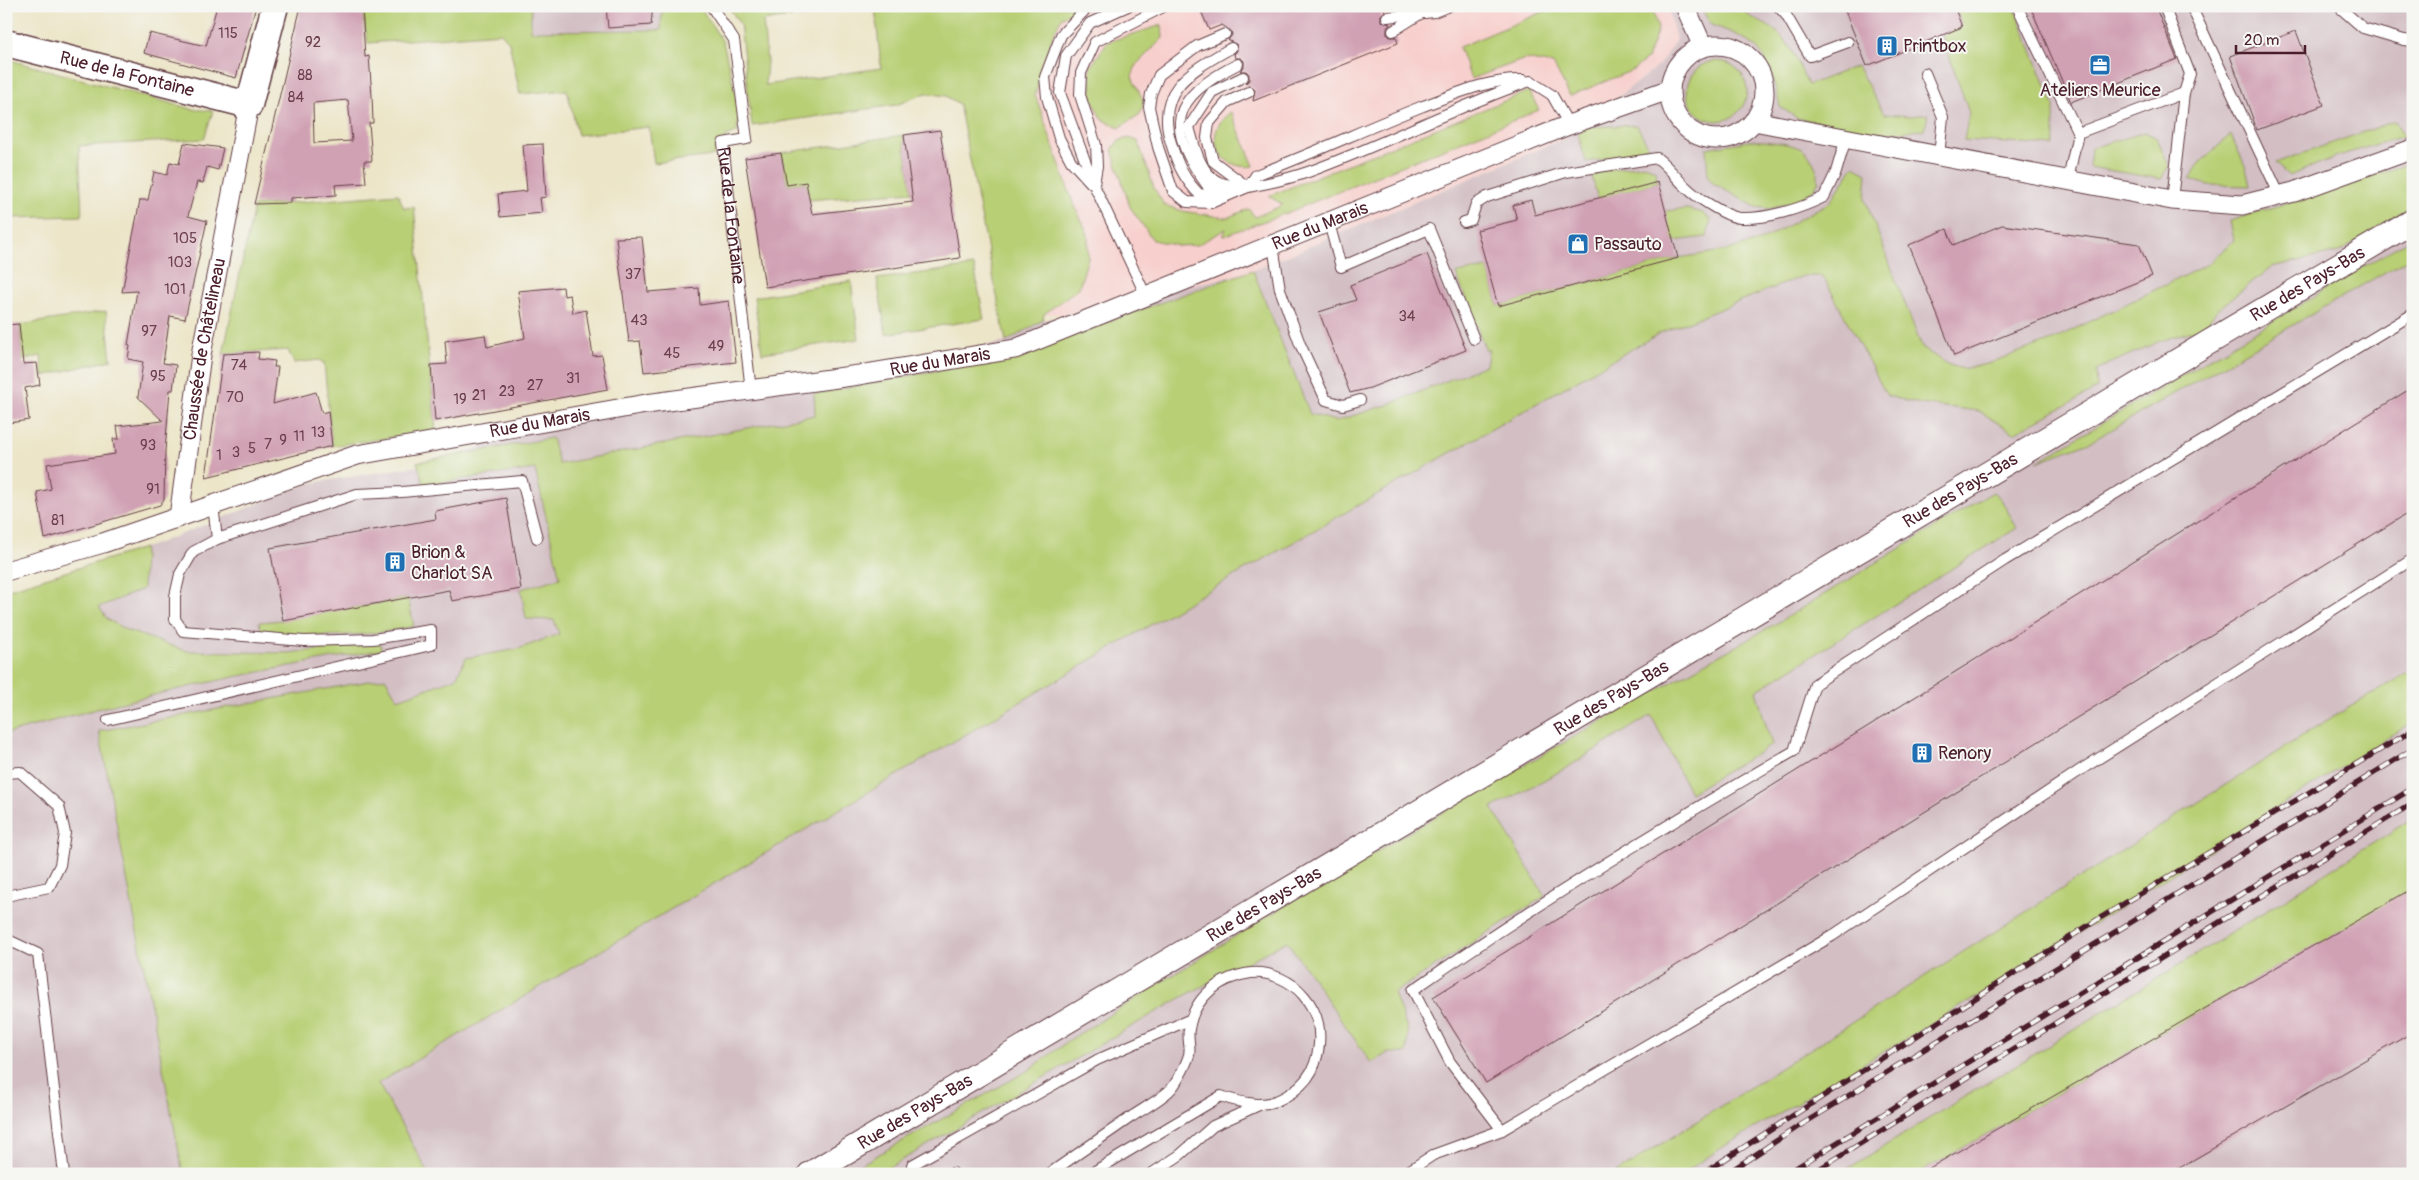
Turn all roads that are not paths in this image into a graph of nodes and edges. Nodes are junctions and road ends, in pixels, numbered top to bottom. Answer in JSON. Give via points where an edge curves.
{"nodes":[{"id":1,"x":275,"y":6,"type":"edge"},
{"id":2,"x":711,"y":6,"type":"edge"},
{"id":3,"x":1093,"y":6,"type":"edge"},
{"id":4,"x":1128,"y":6,"type":"edge"},
{"id":5,"x":1165,"y":6,"type":"edge"},
{"id":6,"x":1450,"y":6,"type":"edge"},
{"id":7,"x":1685,"y":6,"type":"edge"},
{"id":8,"x":1778,"y":6,"type":"edge"},
{"id":9,"x":2018,"y":6,"type":"edge"},
{"id":10,"x":2164,"y":6,"type":"edge"},
{"id":11,"x":2191,"y":6,"type":"edge"},
{"id":12,"x":2338,"y":6,"type":"edge"},
{"id":13,"x":1422,"y":14,"type":"junction"},
{"id":14,"x":1387,"y":16,"type":"dead end"},
{"id":15,"x":1393,"y":31,"type":"dead end"},
{"id":16,"x":1226,"y":34,"type":"dead end"},
{"id":17,"x":2413,"y":40,"type":"edge"},
{"id":18,"x":1848,"y":42,"type":"dead end"},
{"id":19,"x":6,"y":43,"type":"edge"},
{"id":20,"x":1703,"y":47,"type":"junction"},
{"id":21,"x":1231,"y":48,"type":"dead end"},
{"id":22,"x":1238,"y":64,"type":"dead end"},
{"id":23,"x":1926,"y":73,"type":"dead end"},
{"id":24,"x":1243,"y":78,"type":"dead end"},
{"id":25,"x":1530,"y":81,"type":"junction"},
{"id":26,"x":1668,"y":90,"type":"junction"},
{"id":27,"x":1250,"y":92,"type":"dead end"},
{"id":28,"x":2184,"y":93,"type":"junction"},
{"id":29,"x":249,"y":105,"type":"junction"},
{"id":30,"x":1754,"y":121,"type":"junction"},
{"id":31,"x":1569,"y":125,"type":"junction"},
{"id":32,"x":2078,"y":133,"type":"junction"},
{"id":33,"x":1846,"y":138,"type":"junction"},
{"id":34,"x":2413,"y":149,"type":"edge"},
{"id":35,"x":1939,"y":156,"type":"junction"},
{"id":36,"x":2068,"y":180,"type":"junction"},
{"id":37,"x":1094,"y":185,"type":"junction"},
{"id":38,"x":1248,"y":187,"type":"junction"},
{"id":39,"x":2280,"y":196,"type":"junction"},
{"id":40,"x":2172,"y":200,"type":"junction"},
{"id":41,"x":2413,"y":221,"type":"edge"},
{"id":42,"x":1464,"y":222,"type":"dead end"},
{"id":43,"x":1329,"y":223,"type":"junction"},
{"id":44,"x":1273,"y":246,"type":"junction"},
{"id":45,"x":1146,"y":296,"type":"junction"},
{"id":46,"x":2413,"y":314,"type":"edge"},
{"id":47,"x":1474,"y":339,"type":"dead end"},
{"id":48,"x":751,"y":391,"type":"junction"},
{"id":49,"x":1360,"y":400,"type":"dead end"},
{"id":50,"x":213,"y":505,"type":"junction"},
{"id":51,"x":179,"y":516,"type":"junction"},
{"id":52,"x":537,"y":538,"type":"dead end"},
{"id":53,"x":217,"y":539,"type":"junction"},
{"id":54,"x":2413,"y":560,"type":"edge"},
{"id":55,"x":6,"y":571,"type":"edge"},
{"id":56,"x":108,"y":720,"type":"dead end"},
{"id":57,"x":6,"y":773,"type":"edge"},
{"id":58,"x":6,"y":896,"type":"edge"},
{"id":59,"x":6,"y":939,"type":"edge"},
{"id":60,"x":1191,"y":1019,"type":"junction"},
{"id":61,"x":1261,"y":1104,"type":"junction"},
{"id":62,"x":1502,"y":1130,"type":"junction"},
{"id":63,"x":912,"y":1164,"type":"dead end"},
{"id":64,"x":1053,"y":1171,"type":"dead end"},
{"id":65,"x":64,"y":1174,"type":"edge"},
{"id":66,"x":810,"y":1174,"type":"edge"},
{"id":67,"x":1090,"y":1174,"type":"edge"},
{"id":68,"x":1151,"y":1174,"type":"edge"},
{"id":69,"x":1404,"y":1174,"type":"edge"}],
"edges":[{"from":1,"to":29,"type":"main road","name":"Chaussée de Châtelineau"},
{"from":2,"to":48,"type":"lane","name":"Rue de la Fontaine","via":[[734,40],[747,139],[723,143]]},
{"from":3,"to":37,"type":"lane","via":[[1060,35],[1045,77],[1047,98],[1059,138],[1071,161]]},
{"from":4,"to":37,"type":"lane","via":[[1090,23],[1066,56],[1060,93]]},
{"from":5,"to":37,"type":"lane","via":[[1095,42],[1081,73],[1080,95],[1096,145]]},
{"from":6,"to":13,"type":"lane"},
{"from":7,"to":20,"type":"street"},
{"from":8,"to":18,"type":"lane","via":[[1810,56]]},
{"from":9,"to":32,"type":"lane"},
{"from":10,"to":28,"type":"lane","via":[[2190,74]]},
{"from":11,"to":39,"type":"lane"},
{"from":12,"to":17,"type":"lane","via":[[2363,28]]},
{"from":13,"to":14,"type":"lane"},
{"from":13,"to":15,"type":"lane"},
{"from":16,"to":38,"type":"lane","via":[[1196,46],[1159,75],[1149,107],[1173,191],[1188,202],[1211,203]]},
{"from":19,"to":29,"type":"main road","name":"Rue de la Fontaine"},
{"from":20,"to":26,"type":"street","via":[[1681,60]]},
{"from":20,"to":30,"type":"street","via":[[1729,46],[1752,60],[1763,84],[1762,103]]},
{"from":21,"to":38,"type":"lane","via":[[1194,69],[1170,98],[1165,114],[1178,165],[1186,182],[1200,195]]},
{"from":22,"to":38,"type":"lane","via":[[1210,78],[1185,102],[1178,124],[1184,150],[1209,188]]},
{"from":23,"to":35,"type":"lane","via":[[1943,117]]},
{"from":24,"to":38,"type":"lane","via":[[1212,92],[1189,127],[1196,153],[1205,169],[1219,182]]},
{"from":25,"to":31,"type":"lane","via":[[1552,95]]},
{"from":25,"to":38,"type":"lane","via":[[1493,93],[1307,172]]},
{"from":25,"to":38,"type":"lane","via":[[1503,80],[1474,87],[1256,175]]},
{"from":26,"to":30,"type":"street","via":[[1680,122],[1703,137],[1731,137]]},
{"from":26,"to":31,"type":"street","name":"Rue du Marais"},
{"from":27,"to":38,"type":"lane","via":[[1227,102],[1209,123],[1207,138],[1213,162]]},
{"from":28,"to":32,"type":"lane"},
{"from":28,"to":40,"type":"lane"},
{"from":29,"to":51,"type":"street","name":"Chaussée de Châtelineau","via":[[201,355]]},
{"from":30,"to":33,"type":"street"},
{"from":31,"to":43,"type":"street","name":"Rue du Marais"},
{"from":32,"to":36,"type":"lane"},
{"from":33,"to":35,"type":"street"},
{"from":33,"to":42,"type":"lane","via":[[1836,172],[1824,197],[1798,210],[1738,218],[1706,203],[1657,158],[1566,172],[1487,197],[1476,204],[1471,220]]},
{"from":34,"to":39,"type":"street"},
{"from":35,"to":36,"type":"street"},
{"from":36,"to":40,"type":"street"},
{"from":37,"to":45,"type":"lane"},
{"from":39,"to":40,"type":"street","via":[[2242,205]]},
{"from":41,"to":66,"type":"street","name":"Rue des Pays-Bas"},
{"from":43,"to":44,"type":"street","name":"Rue du Marais"},
{"from":43,"to":47,"type":"lane","via":[[1341,266],[1429,229]]},
{"from":44,"to":45,"type":"street","name":"Rue du Marais"},
{"from":44,"to":49,"type":"lane","via":[[1280,289],[1300,344],[1326,400],[1343,405]]},
{"from":45,"to":48,"type":"street","name":"Rue du Marais","via":[[1016,349]]},
{"from":46,"to":62,"type":"lane","via":[[2005,560],[1815,684],[1794,751],[1671,822],[1413,990],[1450,1062]]},
{"from":48,"to":50,"type":"street","name":"Rue du Marais","via":[[646,404],[357,455]]},
{"from":50,"to":51,"type":"street","name":"Rue du Marais"},
{"from":50,"to":53,"type":"lane"},
{"from":51,"to":55,"type":"street","via":[[103,543]]},
{"from":52,"to":53,"type":"lane","via":[[522,481],[357,494]]},
{"from":53,"to":56,"type":"lane","via":[[193,552],[180,574],[174,596],[174,619],[183,631],[304,641],[373,639],[431,630],[431,645]]},
{"from":54,"to":62,"type":"lane","via":[[2082,769],[1832,936]]},
{"from":57,"to":58,"type":"lane","via":[[20,772],[59,806],[65,833],[60,866],[49,887]]},
{"from":59,"to":65,"type":"lane","via":[[38,954]]},
{"from":60,"to":61,"type":"lane","via":[[1200,1000],[1216,984],[1236,975],[1258,972],[1279,977],[1298,988],[1312,1005],[1320,1026],[1320,1048],[1314,1069],[1300,1086],[1282,1099]]},
{"from":60,"to":63,"type":"lane","via":[[1097,1060]]},
{"from":60,"to":64,"type":"lane","via":[[1188,1031],[1190,1054],[1170,1090]]},
{"from":61,"to":67,"type":"lane","via":[[1240,1103],[1221,1096]]},
{"from":61,"to":68,"type":"lane","via":[[1213,1126],[1180,1155]]},
{"from":62,"to":69,"type":"lane","via":[[1433,1155]]}]}
